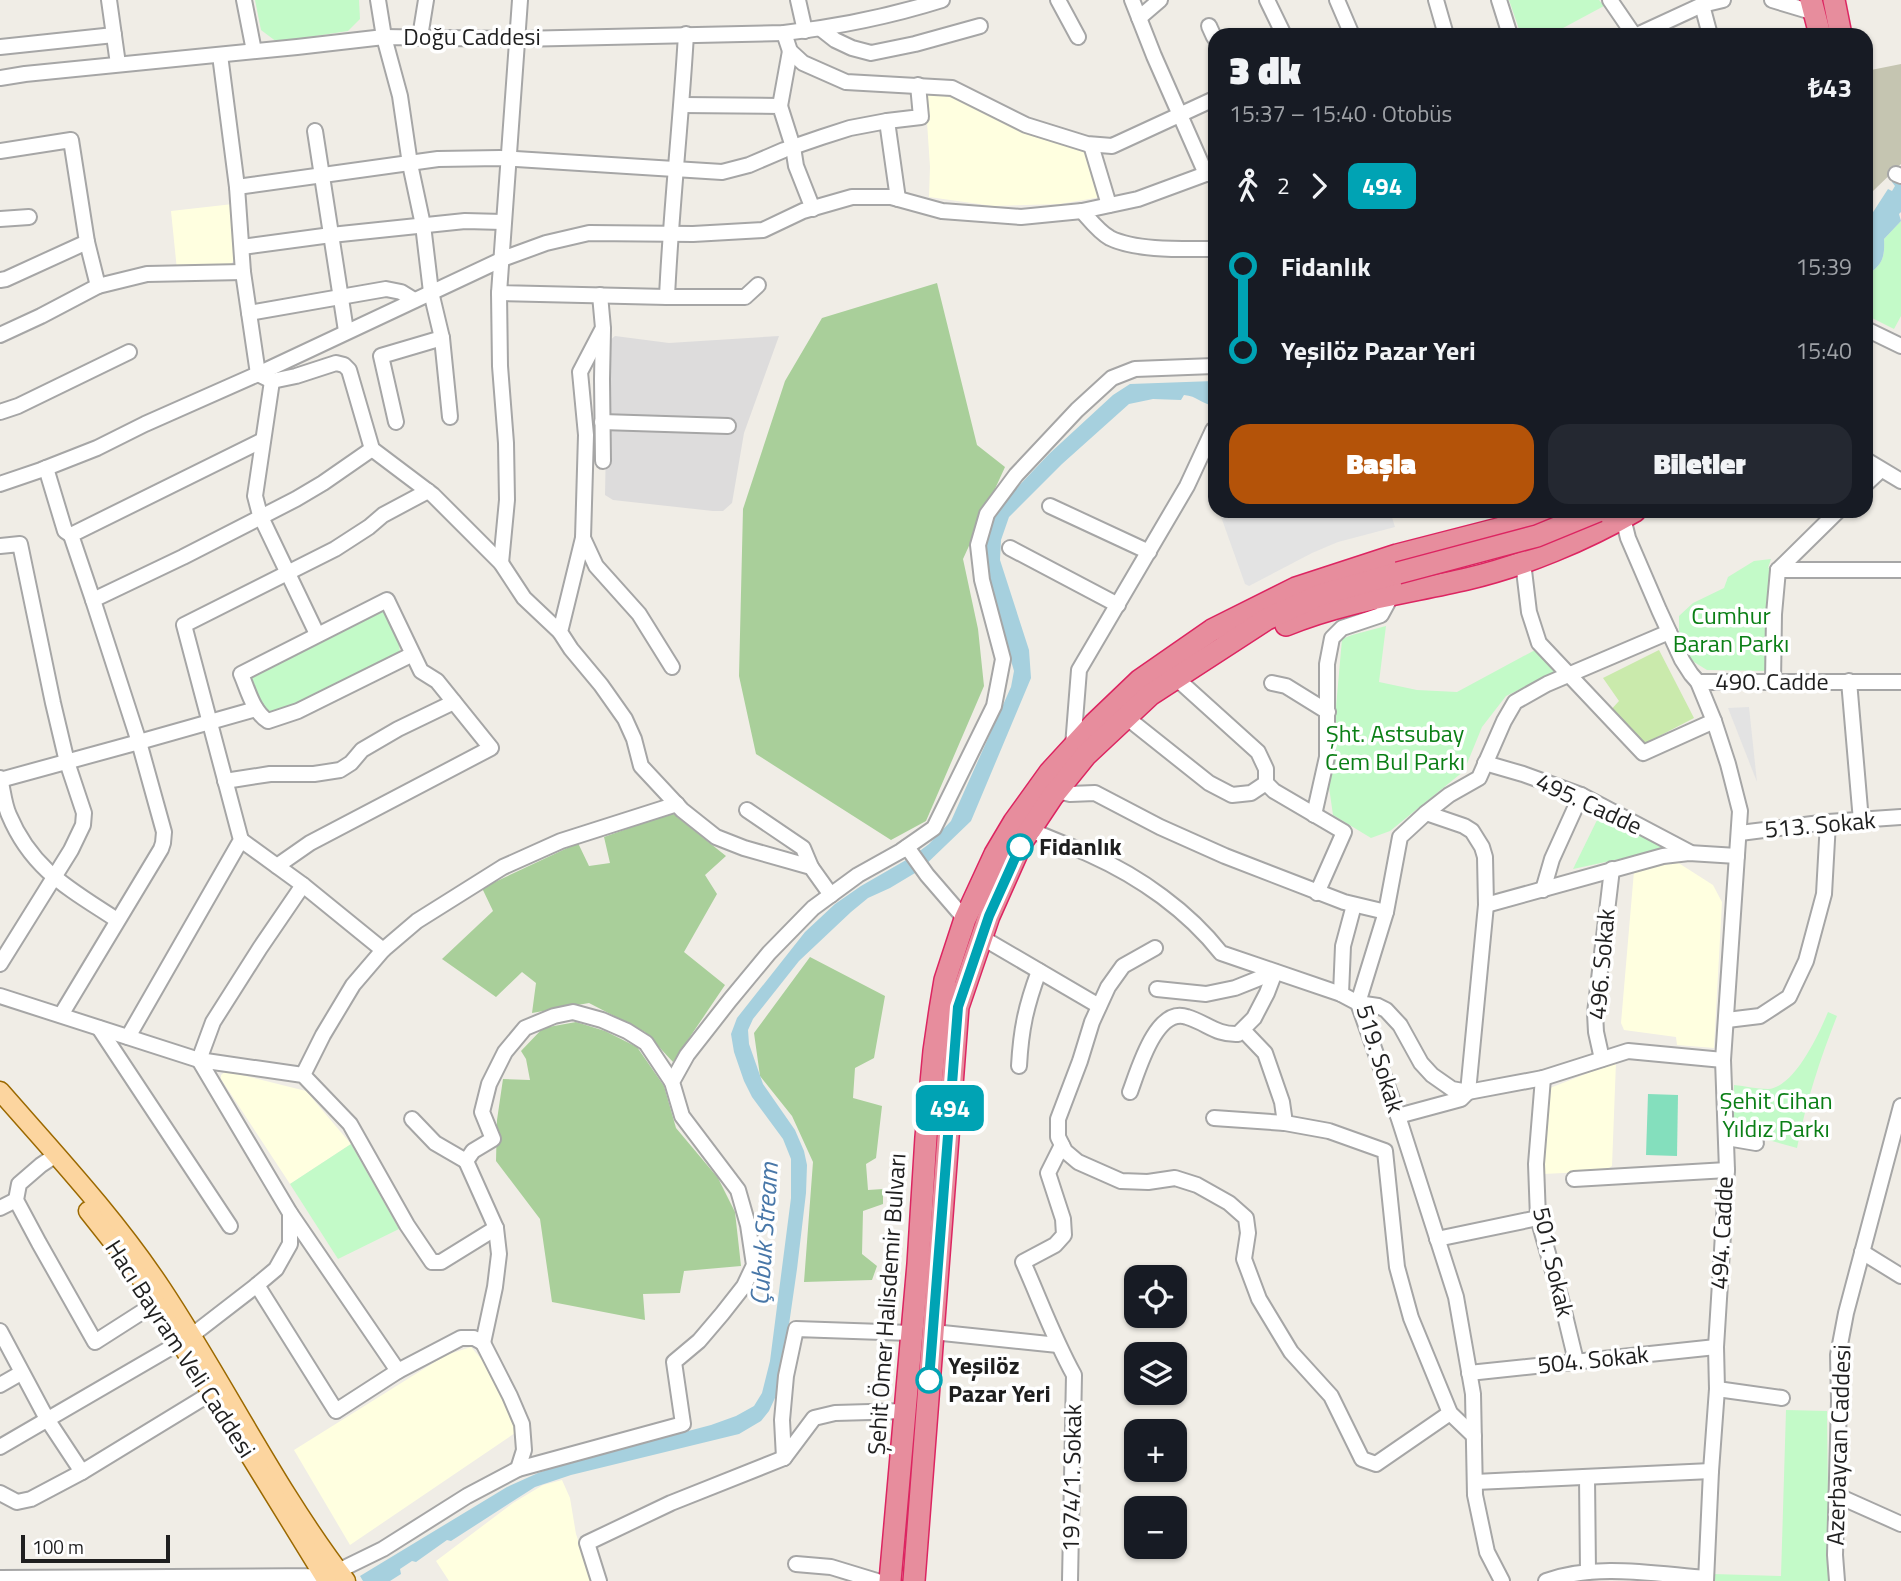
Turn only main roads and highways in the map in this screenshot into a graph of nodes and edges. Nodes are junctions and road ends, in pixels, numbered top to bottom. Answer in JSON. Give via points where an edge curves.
{"nodes":[{"id":1,"x":1834,"y":0,"type":"edge"},
{"id":2,"x":1813,"y":6,"type":"edge"},
{"id":3,"x":1818,"y":28,"type":"edge"},
{"id":4,"x":1839,"y":28,"type":"edge"},
{"id":5,"x":1483,"y":518,"type":"edge"},
{"id":6,"x":1532,"y":518,"type":"edge"},
{"id":7,"x":1576,"y":518,"type":"edge"},
{"id":8,"x":1581,"y":518,"type":"edge"},
{"id":9,"x":1600,"y":518,"type":"edge"},
{"id":10,"x":1616,"y":518,"type":"edge"},
{"id":11,"x":1621,"y":518,"type":"edge"},
{"id":12,"x":1564,"y":545,"type":"junction"},
{"id":13,"x":1396,"y":574,"type":"junction"},
{"id":14,"x":1212,"y":630,"type":"junction"},
{"id":15,"x":3,"y":1101,"type":"edge"},
{"id":16,"x":56,"y":1155,"type":"junction"},
{"id":17,"x":185,"y":1339,"type":"junction"},
{"id":18,"x":919,"y":1515,"type":"junction"},
{"id":19,"x":895,"y":1529,"type":"junction"},
{"id":20,"x":336,"y":1578,"type":"edge"},
{"id":21,"x":880,"y":1581,"type":"edge"},
{"id":22,"x":890,"y":1581,"type":"edge"},
{"id":23,"x":914,"y":1581,"type":"edge"},
{"id":24,"x":923,"y":1581,"type":"edge"}],
"edges":[{"from":1,"to":4,"type":"highway"},
{"from":2,"to":3,"type":"highway"},
{"from":5,"to":14,"type":"highway","name":"Şehit Ömer Halisdemir Bulvarı","via":[[1331,565],[1271,590]]},
{"from":6,"to":13,"type":"highway"},
{"from":7,"to":12,"type":"highway","via":[[1575,535]]},
{"from":8,"to":13,"type":"highway","name":"Şehit Ömer Halisdemir Bulvarı","bridge":true,"via":[[1537,536]]},
{"from":9,"to":10,"type":"highway"},
{"from":11,"to":12,"type":"highway","name":"Şehit Ömer Halisdemir Bulvarı"},
{"from":12,"to":13,"type":"highway","name":"Şehit Ömer Halisdemir Bulvarı","via":[[1469,579]]},
{"from":13,"to":14,"type":"highway","name":"Şehit Ömer Halisdemir Bulvarı","via":[[1296,588]]},
{"from":13,"to":18,"type":"highway","name":"Şehit Ömer Halisdemir Bulvarı","via":[[1320,595],[1267,619],[1150,695],[1086,755],[1022,842],[989,916],[958,1007]]},
{"from":14,"to":19,"type":"highway","name":"Şehit Ömer Halisdemir Bulvarı","via":[[1140,680],[1050,772],[1014,822],[965,919],[946,980],[934,1051]]},
{"from":15,"to":16,"type":"main road","name":"Hacı Bayram Veli Caddesi"},
{"from":16,"to":17,"type":"main road","via":[[162,1289]]},
{"from":16,"to":17,"type":"main road","name":"Hacı Bayram Veli Caddesi","via":[[61,1177]]},
{"from":17,"to":20,"type":"main road","name":"Hacı Bayram Veli Caddesi"},
{"from":18,"to":23,"type":"highway","name":"Şehit Ömer Halisdemir Bulvarı"},
{"from":18,"to":24,"type":"highway","name":"Şehit Ömer Halisdemir Bulvarı"},
{"from":19,"to":21,"type":"highway"},
{"from":19,"to":22,"type":"highway","name":"Şehit Ömer Halisdemir Bulvarı"}]}
